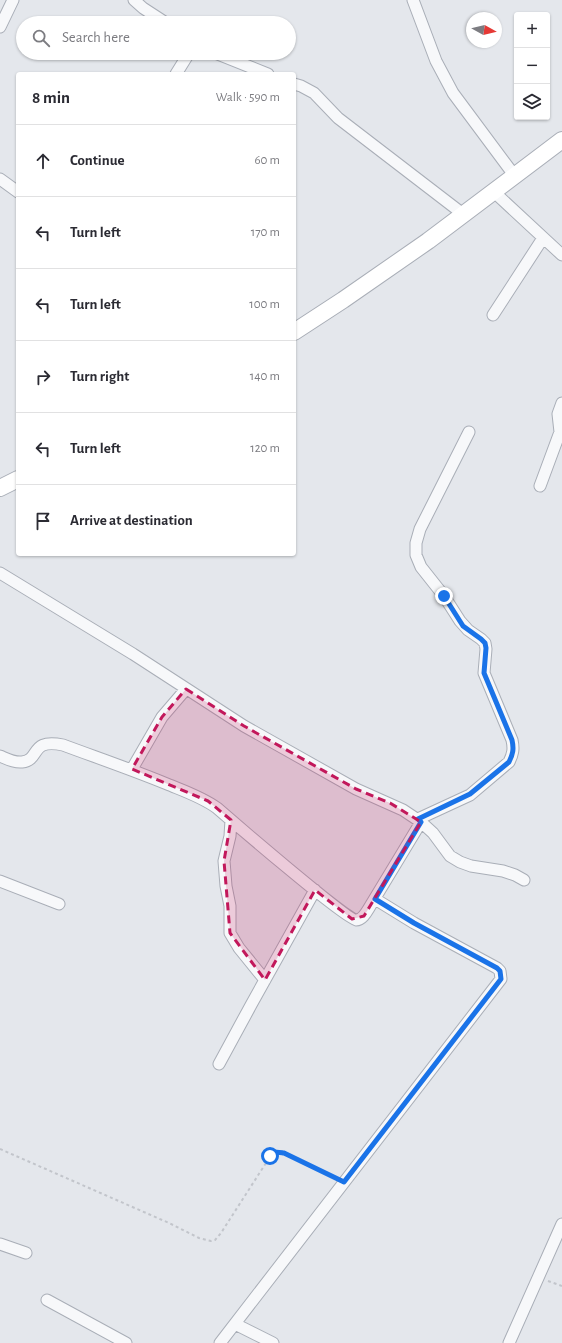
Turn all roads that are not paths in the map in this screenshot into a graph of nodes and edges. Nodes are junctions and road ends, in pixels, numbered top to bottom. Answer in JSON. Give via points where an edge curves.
{"nodes":[{"id":1,"x":13,"y":0,"type":"edge"},
{"id":2,"x":134,"y":0,"type":"edge"},
{"id":3,"x":412,"y":0,"type":"edge"},
{"id":4,"x":155,"y":16,"type":"edge"},
{"id":5,"x":0,"y":27,"type":"edge"},
{"id":6,"x":185,"y":60,"type":"edge"},
{"id":7,"x":233,"y":60,"type":"edge"},
{"id":8,"x":177,"y":72,"type":"edge"},
{"id":9,"x":263,"y":72,"type":"edge"},
{"id":10,"x":296,"y":85,"type":"edge"},
{"id":11,"x":562,"y":140,"type":"edge"},
{"id":12,"x":514,"y":175,"type":"junction"},
{"id":13,"x":0,"y":179,"type":"edge"},
{"id":14,"x":16,"y":191,"type":"edge"},
{"id":15,"x":493,"y":191,"type":"junction"},
{"id":16,"x":464,"y":214,"type":"junction"},
{"id":17,"x":543,"y":238,"type":"junction"},
{"id":18,"x":562,"y":255,"type":"edge"},
{"id":19,"x":493,"y":315,"type":"dead end"},
{"id":20,"x":296,"y":331,"type":"edge"},
{"id":21,"x":562,"y":403,"type":"edge"},
{"id":22,"x":469,"y":432,"type":"dead end"},
{"id":23,"x":16,"y":480,"type":"edge"},
{"id":24,"x":540,"y":486,"type":"dead end"},
{"id":25,"x":0,"y":488,"type":"edge"},
{"id":26,"x":0,"y":572,"type":"edge"},
{"id":27,"x":186,"y":689,"type":"junction"},
{"id":28,"x":0,"y":756,"type":"edge"},
{"id":29,"x":132,"y":769,"type":"junction"},
{"id":30,"x":231,"y":820,"type":"junction"},
{"id":31,"x":419,"y":821,"type":"junction"},
{"id":32,"x":524,"y":880,"type":"dead end"},
{"id":33,"x":0,"y":881,"type":"edge"},
{"id":34,"x":315,"y":890,"type":"junction"},
{"id":35,"x":375,"y":899,"type":"junction"},
{"id":36,"x":59,"y":904,"type":"dead end"},
{"id":37,"x":265,"y":980,"type":"junction"},
{"id":38,"x":220,"y":1064,"type":"dead end"},
{"id":39,"x":562,"y":1224,"type":"edge"},
{"id":40,"x":0,"y":1244,"type":"edge"},
{"id":41,"x":26,"y":1253,"type":"dead end"},
{"id":42,"x":47,"y":1300,"type":"dead end"},
{"id":43,"x":235,"y":1324,"type":"junction"},
{"id":44,"x":126,"y":1343,"type":"edge"},
{"id":45,"x":220,"y":1343,"type":"edge"},
{"id":46,"x":273,"y":1343,"type":"edge"},
{"id":47,"x":509,"y":1343,"type":"edge"}],
"edges":[{"from":1,"to":5,"type":"street"},
{"from":2,"to":4,"type":"street"},
{"from":3,"to":12,"type":"street","via":[[436,61],[453,93]]},
{"from":6,"to":8,"type":"street"},
{"from":7,"to":9,"type":"street"},
{"from":10,"to":16,"type":"street","via":[[314,93],[338,118]]},
{"from":11,"to":12,"type":"main road"},
{"from":12,"to":15,"type":"main road"},
{"from":13,"to":14,"type":"street"},
{"from":15,"to":16,"type":"main road"},
{"from":15,"to":17,"type":"street"},
{"from":16,"to":20,"type":"main road","via":[[389,269]]},
{"from":17,"to":18,"type":"street"},
{"from":17,"to":19,"type":"street"},
{"from":21,"to":24,"type":"street","via":[[558,414],[560,432]]},
{"from":22,"to":31,"type":"street","via":[[420,529],[416,555],[421,567],[463,626],[485,643],[484,673],[514,748],[509,762],[470,794]]},
{"from":23,"to":25,"type":"main road"},
{"from":26,"to":27,"type":"street"},
{"from":27,"to":29,"type":"street","via":[[162,717]]},
{"from":27,"to":31,"type":"street","via":[[263,737],[356,789],[390,803]]},
{"from":28,"to":29,"type":"street","via":[[15,762],[23,762],[29,760],[38,748],[51,743]]},
{"from":29,"to":30,"type":"street","via":[[208,801]]},
{"from":30,"to":34,"type":"street"},
{"from":30,"to":37,"type":"street","via":[[224,861],[230,906],[230,933]]},
{"from":31,"to":32,"type":"street","via":[[450,856],[460,862],[515,875]]},
{"from":31,"to":35,"type":"street"},
{"from":33,"to":36,"type":"street"},
{"from":34,"to":35,"type":"street","via":[[355,920],[364,916]]},
{"from":34,"to":37,"type":"street"},
{"from":35,"to":43,"type":"street","via":[[497,968],[501,975],[498,983]]},
{"from":37,"to":38,"type":"street"},
{"from":39,"to":47,"type":"street"},
{"from":40,"to":41,"type":"street"},
{"from":42,"to":44,"type":"street"},
{"from":43,"to":45,"type":"street"},
{"from":43,"to":46,"type":"street"}]}
